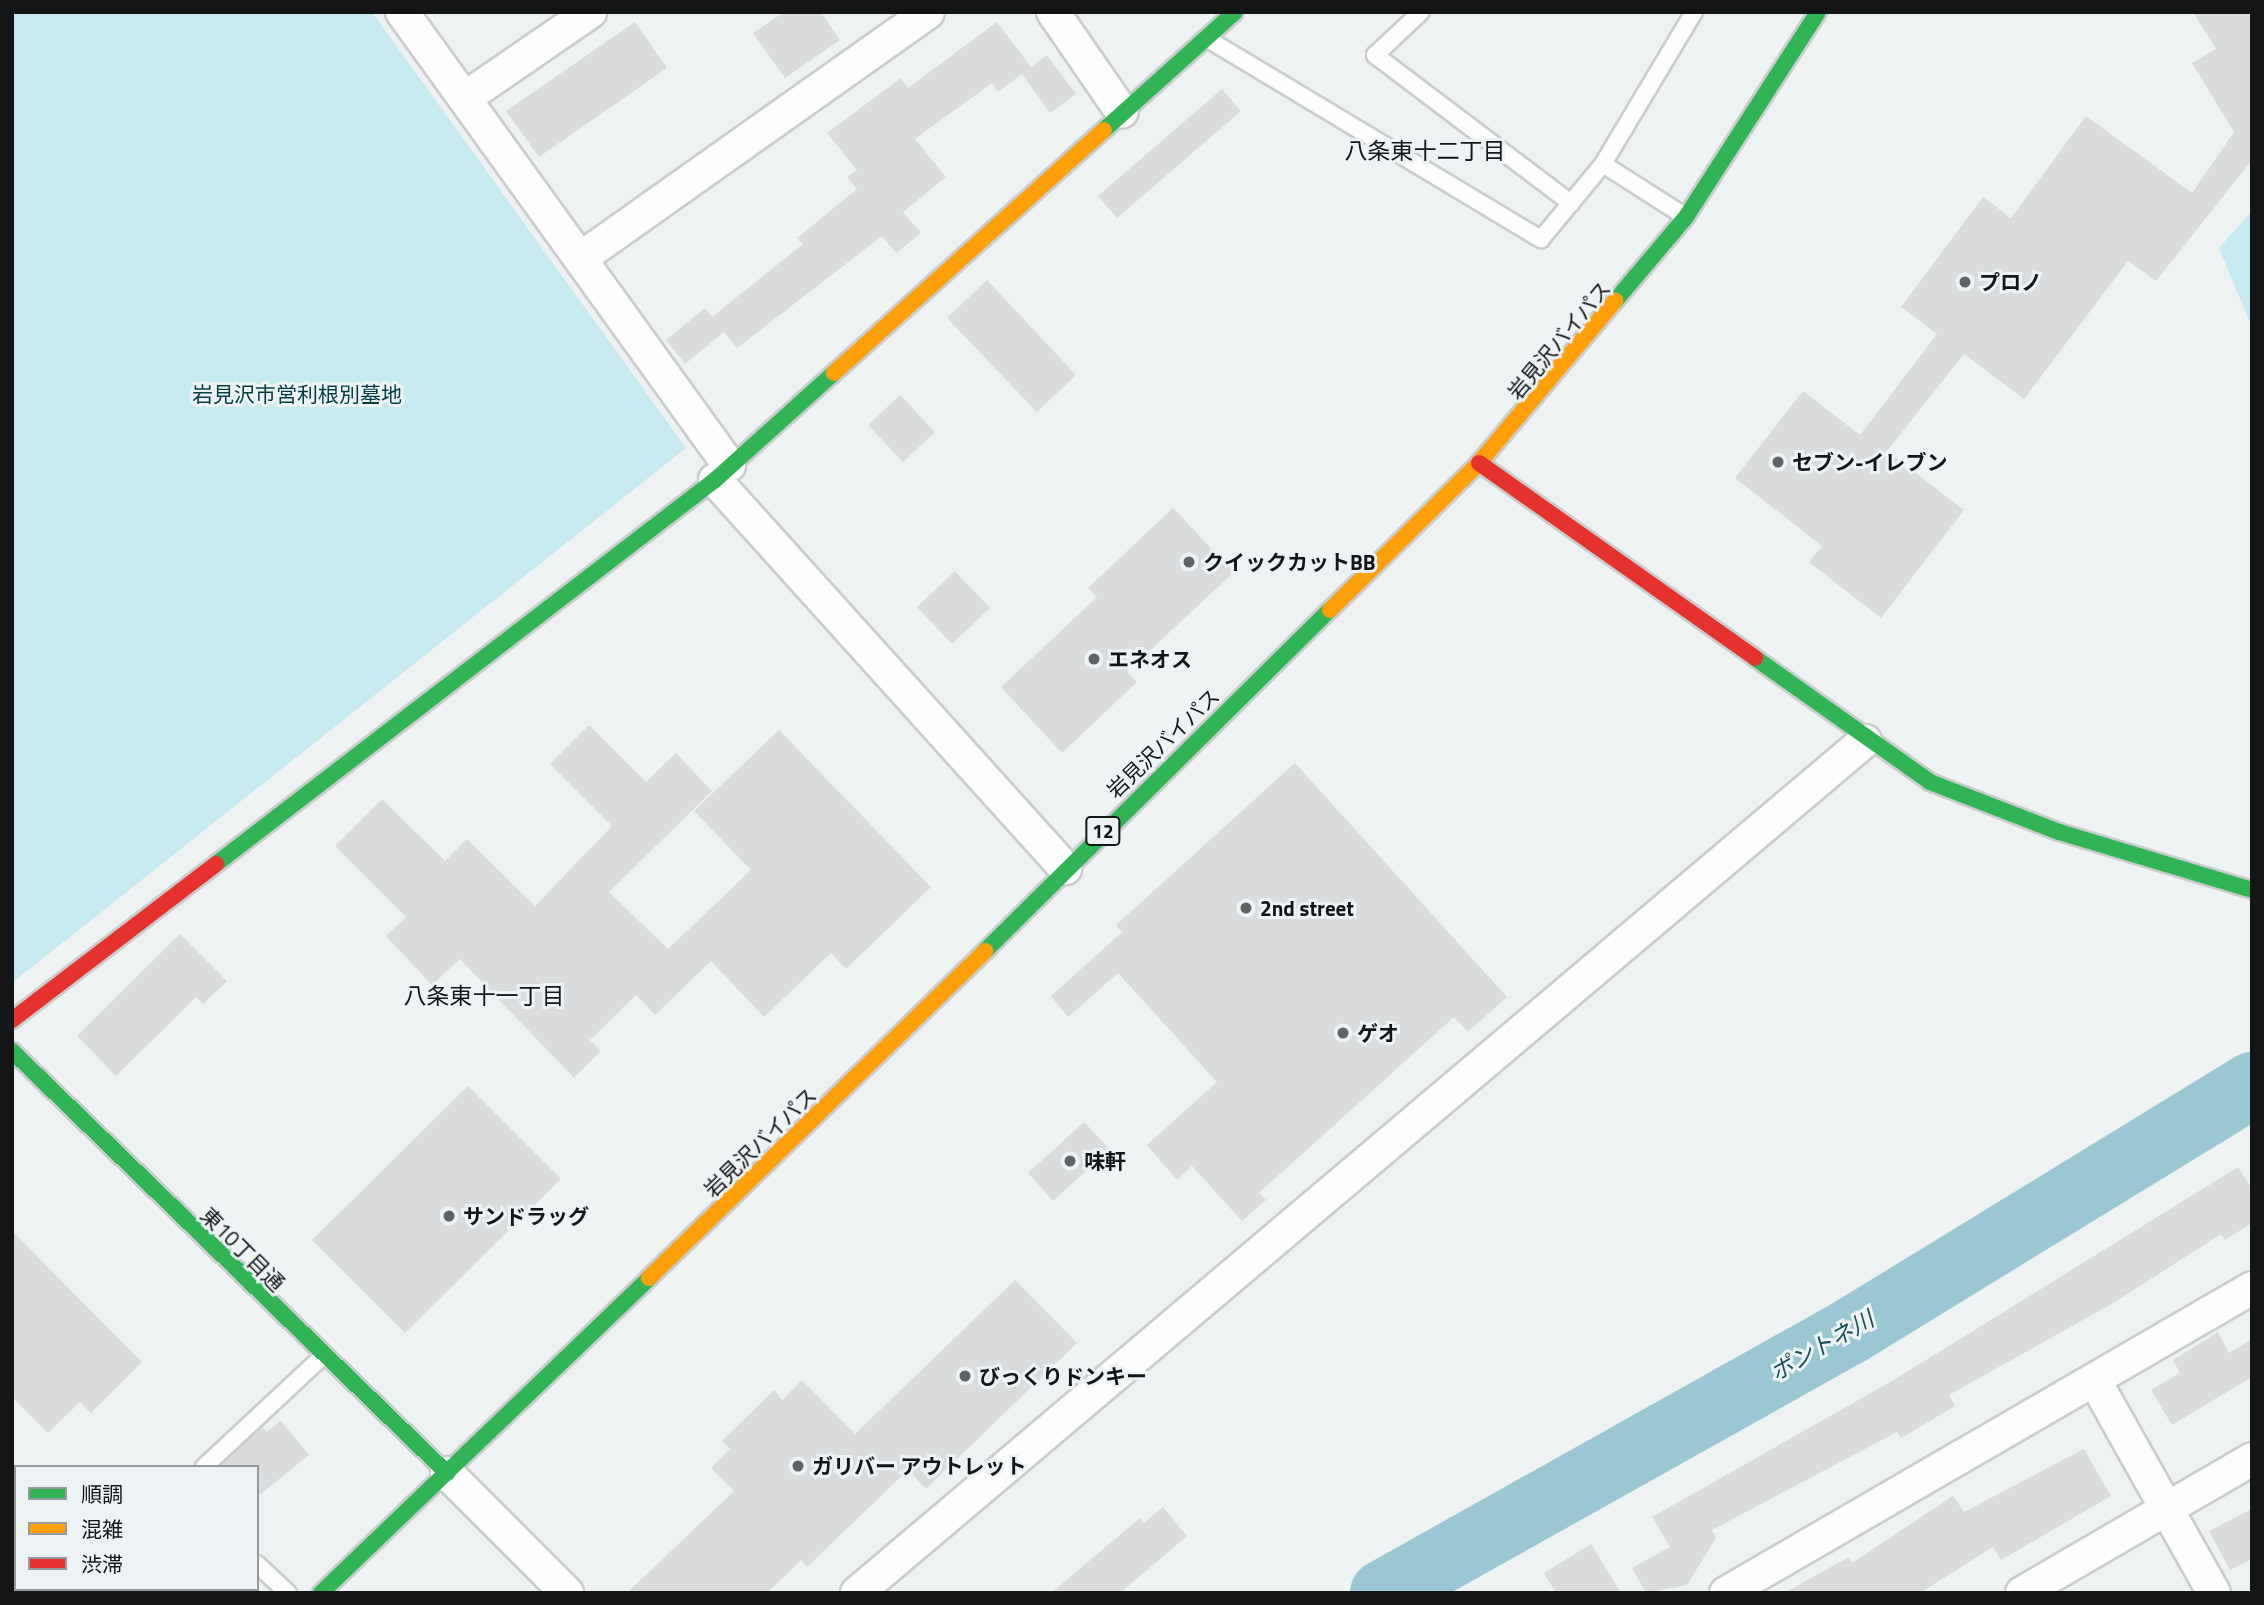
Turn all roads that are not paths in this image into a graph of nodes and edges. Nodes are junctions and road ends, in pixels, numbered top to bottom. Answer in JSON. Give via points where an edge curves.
{"nodes":[{"id":1,"x":402,"y":12,"type":"edge"},
{"id":2,"x":590,"y":12,"type":"edge"},
{"id":3,"x":928,"y":12,"type":"edge"},
{"id":4,"x":1053,"y":12,"type":"edge"},
{"id":5,"x":1235,"y":12,"type":"edge"},
{"id":6,"x":1421,"y":12,"type":"edge"},
{"id":7,"x":1695,"y":12,"type":"edge"},
{"id":8,"x":1818,"y":12,"type":"edge"},
{"id":9,"x":1206,"y":38,"type":"junction"},
{"id":10,"x":465,"y":98,"type":"junction"},
{"id":11,"x":1122,"y":112,"type":"junction"},
{"id":12,"x":1604,"y":164,"type":"junction"},
{"id":13,"x":1571,"y":202,"type":"junction"},
{"id":14,"x":1686,"y":217,"type":"junction"},
{"id":15,"x":581,"y":258,"type":"junction"},
{"id":16,"x":1479,"y":463,"type":"junction"},
{"id":17,"x":722,"y":472,"type":"junction"},
{"id":18,"x":1865,"y":741,"type":"junction"},
{"id":19,"x":1065,"y":868,"type":"junction"},
{"id":20,"x":2252,"y":890,"type":"edge"},
{"id":21,"x":12,"y":1020,"type":"edge"},
{"id":22,"x":12,"y":1051,"type":"edge"},
{"id":23,"x":2252,"y":1288,"type":"edge"},
{"id":24,"x":322,"y":1357,"type":"junction"},
{"id":25,"x":2095,"y":1381,"type":"junction"},
{"id":26,"x":2252,"y":1459,"type":"edge"},
{"id":27,"x":206,"y":1465,"type":"edge"},
{"id":28,"x":447,"y":1474,"type":"junction"},
{"id":29,"x":2170,"y":1506,"type":"junction"},
{"id":30,"x":259,"y":1566,"type":"edge"},
{"id":31,"x":1762,"y":1585,"type":"edge"},
{"id":32,"x":288,"y":1593,"type":"edge"},
{"id":33,"x":321,"y":1593,"type":"edge"},
{"id":34,"x":567,"y":1593,"type":"edge"},
{"id":35,"x":857,"y":1593,"type":"edge"},
{"id":36,"x":1726,"y":1593,"type":"edge"},
{"id":37,"x":2022,"y":1593,"type":"edge"},
{"id":38,"x":2214,"y":1593,"type":"edge"}],
"edges":[{"from":1,"to":10,"type":"street"},
{"from":2,"to":10,"type":"street"},
{"from":3,"to":15,"type":"street"},
{"from":4,"to":11,"type":"street"},
{"from":5,"to":9,"type":"main road"},
{"from":6,"to":13,"type":"lane","via":[[1375,55]]},
{"from":7,"to":12,"type":"lane"},
{"from":8,"to":14,"type":"main road","name":"岩見沢バイパス","number":"12"},
{"from":9,"to":11,"type":"main road"},
{"from":9,"to":13,"type":"lane","via":[[1541,239]]},
{"from":10,"to":15,"type":"street"},
{"from":11,"to":17,"type":"main road"},
{"from":12,"to":13,"type":"lane"},
{"from":12,"to":14,"type":"lane"},
{"from":14,"to":16,"type":"main road","name":"岩見沢バイパス","number":"12","via":[[1550,386]]},
{"from":15,"to":17,"type":"street"},
{"from":16,"to":18,"type":"main road"},
{"from":16,"to":19,"type":"main road","name":"岩見沢バイパス","number":"12"},
{"from":17,"to":19,"type":"street"},
{"from":17,"to":21,"type":"main road"},
{"from":18,"to":20,"type":"main road","via":[[1930,782],[1992,809]]},
{"from":18,"to":35,"type":"street"},
{"from":19,"to":28,"type":"main road","name":"岩見沢バイパス","number":"12"},
{"from":22,"to":24,"type":"main road","name":"東10丁目通"},
{"from":23,"to":25,"type":"street"},
{"from":24,"to":27,"type":"lane"},
{"from":24,"to":28,"type":"main road","name":"東10丁目通"},
{"from":25,"to":29,"type":"street"},
{"from":25,"to":31,"type":"street"},
{"from":26,"to":29,"type":"street"},
{"from":28,"to":33,"type":"main road","name":"岩見沢バイパス","number":"12"},
{"from":28,"to":34,"type":"street"},
{"from":29,"to":37,"type":"street"},
{"from":29,"to":38,"type":"street"},
{"from":30,"to":32,"type":"lane"},
{"from":31,"to":36,"type":"street"}]}
